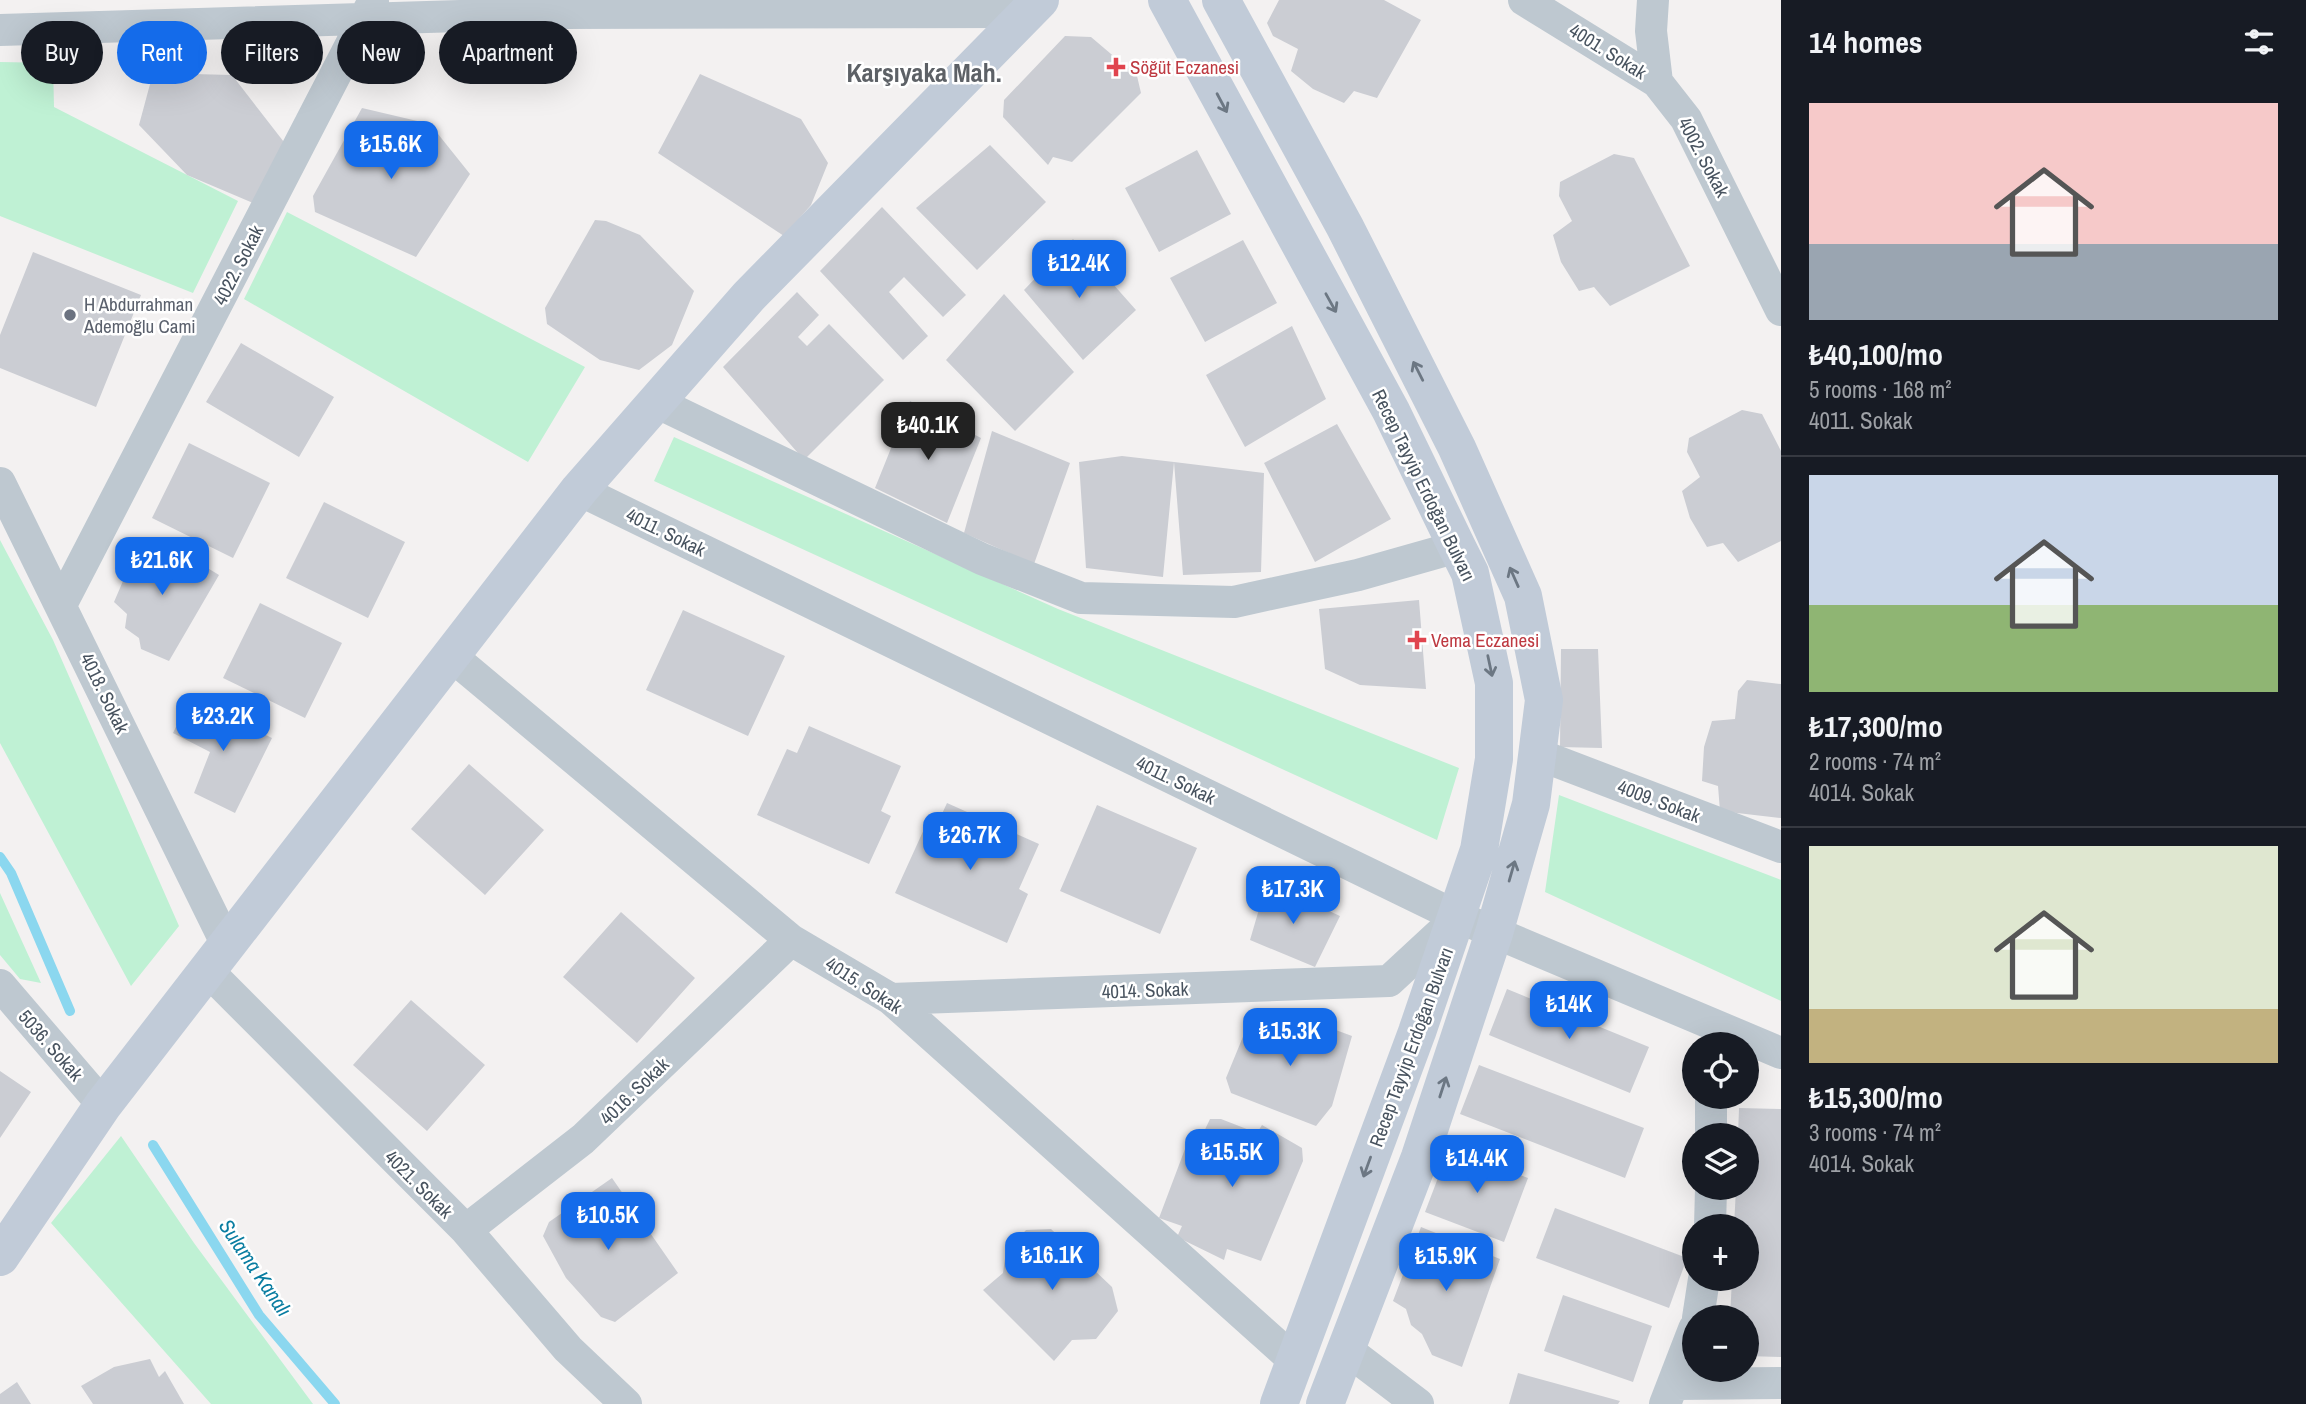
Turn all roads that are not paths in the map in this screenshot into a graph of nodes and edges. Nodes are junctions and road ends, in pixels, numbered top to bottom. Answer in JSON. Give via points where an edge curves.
{"nodes":[{"id":1,"x":1167,"y":0,"type":"edge"},
{"id":2,"x":1221,"y":0,"type":"edge"},
{"id":3,"x":1524,"y":0,"type":"edge"},
{"id":4,"x":1653,"y":0,"type":"edge"},
{"id":5,"x":1034,"y":6,"type":"edge"},
{"id":6,"x":370,"y":9,"type":"edge"},
{"id":7,"x":0,"y":30,"type":"edge"},
{"id":8,"x":1657,"y":82,"type":"junction"},
{"id":9,"x":1781,"y":310,"type":"edge"},
{"id":10,"x":656,"y":402,"type":"junction"},
{"id":11,"x":0,"y":483,"type":"edge"},
{"id":12,"x":579,"y":490,"type":"junction"},
{"id":13,"x":1457,"y":547,"type":"junction"},
{"id":14,"x":62,"y":603,"type":"junction"},
{"id":15,"x":449,"y":654,"type":"junction"},
{"id":16,"x":1537,"y":754,"type":"junction"},
{"id":17,"x":1781,"y":847,"type":"edge"},
{"id":18,"x":1458,"y":917,"type":"junction"},
{"id":19,"x":1494,"y":933,"type":"junction"},
{"id":20,"x":791,"y":940,"type":"junction"},
{"id":21,"x":216,"y":956,"type":"junction"},
{"id":22,"x":0,"y":985,"type":"edge"},
{"id":23,"x":891,"y":999,"type":"junction"},
{"id":24,"x":1708,"y":1032,"type":"edge"},
{"id":25,"x":1759,"y":1047,"type":"edge"},
{"id":26,"x":1781,"y":1053,"type":"edge"},
{"id":27,"x":103,"y":1105,"type":"junction"},
{"id":28,"x":466,"y":1230,"type":"junction"},
{"id":29,"x":0,"y":1257,"type":"edge"},
{"id":30,"x":1347,"y":1350,"type":"junction"},
{"id":31,"x":1296,"y":1362,"type":"junction"},
{"id":32,"x":1682,"y":1362,"type":"edge"},
{"id":33,"x":1781,"y":1384,"type":"edge"},
{"id":34,"x":1670,"y":1394,"type":"edge"},
{"id":35,"x":626,"y":1404,"type":"edge"},
{"id":36,"x":1279,"y":1404,"type":"edge"},
{"id":37,"x":1325,"y":1404,"type":"edge"},
{"id":38,"x":1418,"y":1404,"type":"edge"}],
"edges":[{"from":1,"to":13,"type":"main road","name":"Recep Tayyip Erdoğan Bulvarı","one_way":true,"via":[[1391,411]]},
{"from":16,"to":2,"type":"main road","name":"Recep Tayyip Erdoğan Bulvarı","one_way":true,"via":[[1544,699],[1523,596],[1451,436],[1345,227]]},
{"from":3,"to":8,"type":"street","name":"4001. Sokak"},
{"from":4,"to":8,"type":"street","via":[[1651,31]]},
{"from":5,"to":6,"type":"street","via":[[558,13]]},
{"from":5,"to":10,"type":"main road","via":[[749,296]]},
{"from":6,"to":7,"type":"street"},
{"from":6,"to":14,"type":"street","name":"4022. Sokak"},
{"from":8,"to":9,"type":"street","name":"4002. Sokak","via":[[1686,119]]},
{"from":10,"to":12,"type":"main road"},
{"from":10,"to":13,"type":"street","via":[[982,559],[1081,598],[1234,602]]},
{"from":11,"to":14,"type":"street","name":"4018. Sokak"},
{"from":12,"to":15,"type":"main road"},
{"from":12,"to":18,"type":"street","name":"4011. Sokak"},
{"from":13,"to":18,"type":"main road","name":"Recep Tayyip Erdoğan Bulvarı","one_way":true,"via":[[1470,573],[1494,683],[1494,759],[1479,850]]},
{"from":14,"to":21,"type":"street","name":"4018. Sokak"},
{"from":15,"to":20,"type":"street","name":"4015. Sokak"},
{"from":15,"to":21,"type":"main road"},
{"from":16,"to":17,"type":"street","name":"4009. Sokak"},
{"from":19,"to":16,"type":"main road","name":"Recep Tayyip Erdoğan Bulvarı","one_way":true,"via":[[1531,804]]},
{"from":18,"to":19,"type":"street","name":"4011. Sokak"},
{"from":18,"to":23,"type":"street","name":"4014. Sokak","via":[[1388,981]]},
{"from":18,"to":31,"type":"main road","name":"Recep Tayyip Erdoğan Bulvarı","one_way":true},
{"from":19,"to":24,"type":"street","name":"4011. Sokak"},
{"from":30,"to":19,"type":"main road","name":"Recep Tayyip Erdoğan Bulvarı","one_way":true,"via":[[1420,1157]]},
{"from":20,"to":23,"type":"street","name":"4015. Sokak"},
{"from":20,"to":28,"type":"street","name":"4016. Sokak","via":[[583,1139]]},
{"from":21,"to":27,"type":"main road"},
{"from":21,"to":28,"type":"street","name":"4021. Sokak"},
{"from":22,"to":27,"type":"street","name":"5036. Sokak"},
{"from":23,"to":31,"type":"street","name":"4015. Sokak"},
{"from":25,"to":26,"type":"street","name":"4011. Sokak"},
{"from":27,"to":29,"type":"main road"},
{"from":28,"to":35,"type":"street","name":"4021. Sokak","via":[[568,1349]]},
{"from":30,"to":37,"type":"main road","name":"Recep Tayyip Erdoğan Bulvarı"},
{"from":30,"to":38,"type":"street"},
{"from":31,"to":36,"type":"main road","name":"Recep Tayyip Erdoğan Bulvarı"},
{"from":32,"to":34,"type":"street"},
{"from":33,"to":34,"type":"street"}]}
